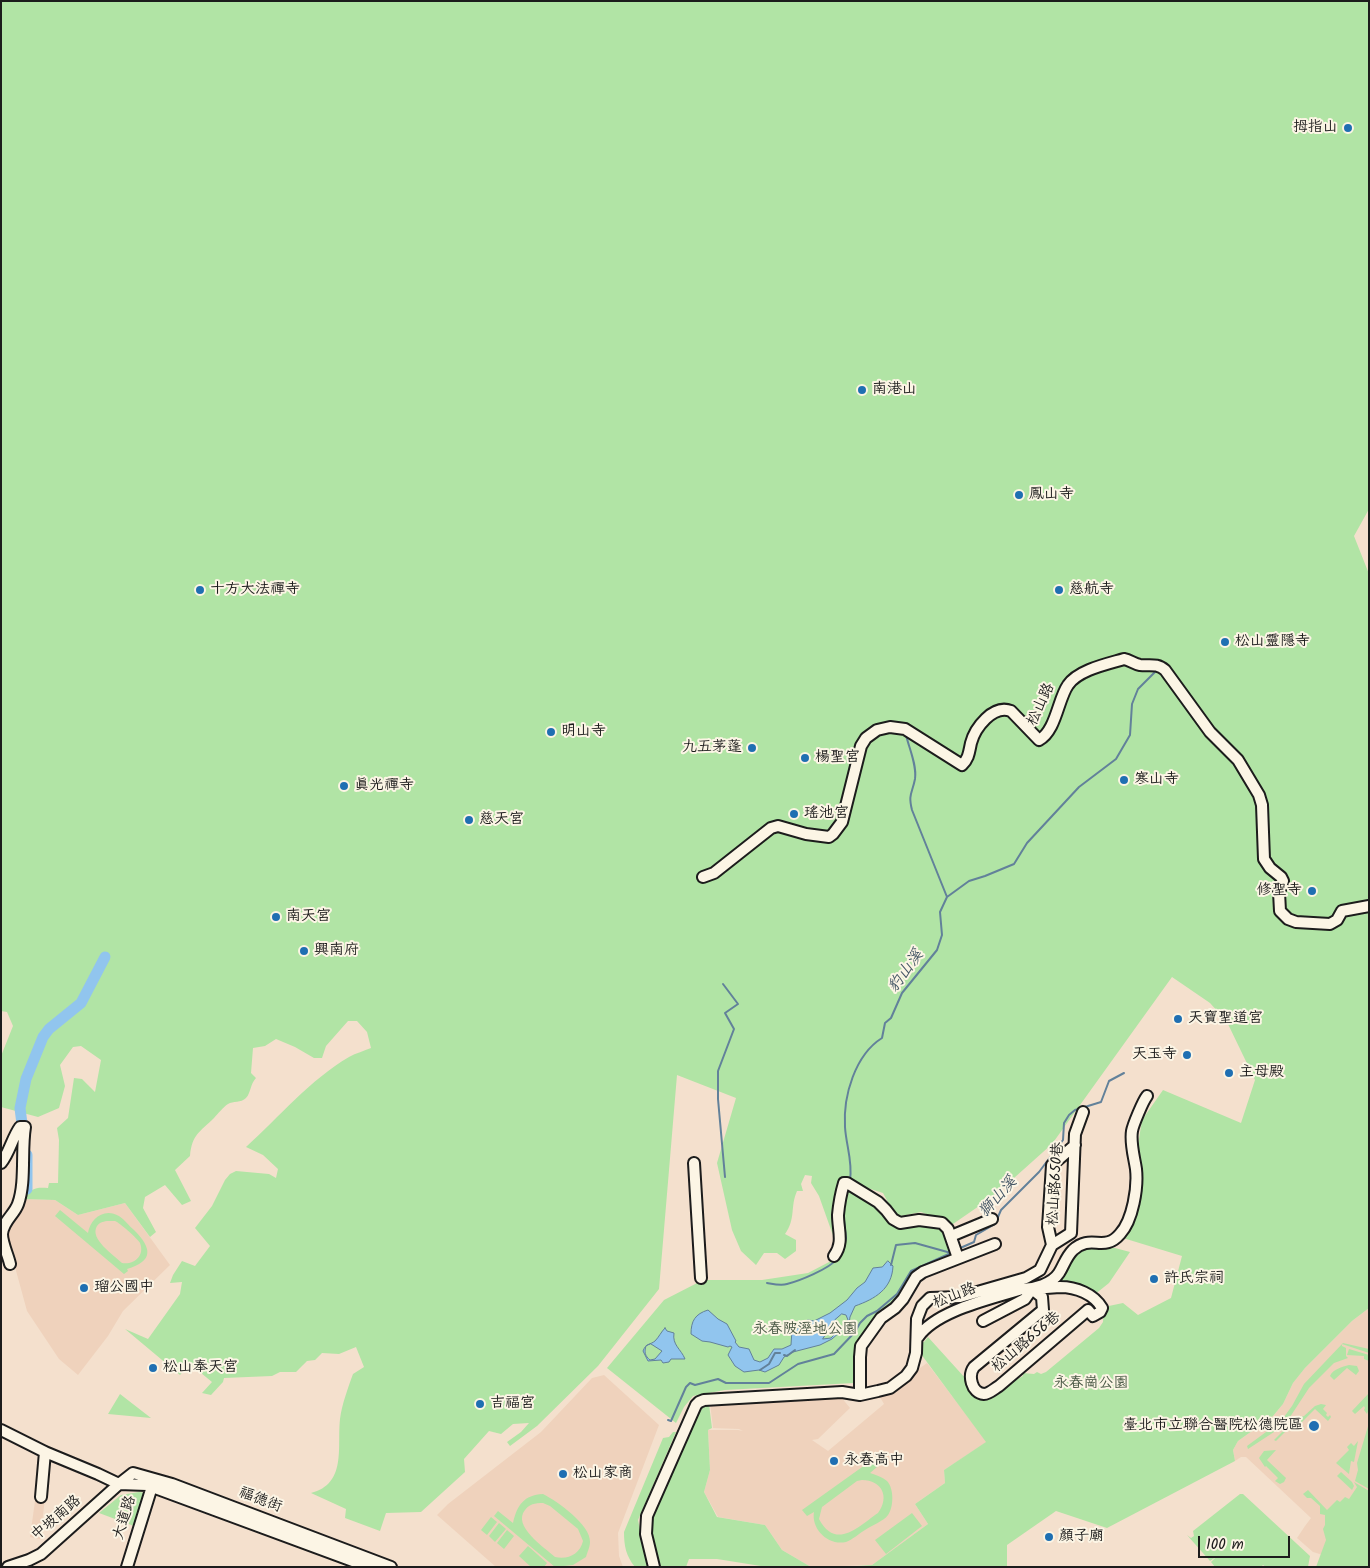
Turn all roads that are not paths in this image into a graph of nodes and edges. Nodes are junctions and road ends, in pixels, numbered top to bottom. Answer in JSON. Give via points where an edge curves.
{"nodes":[{"id":1,"x":703,"y":877,"type":"dead end"},
{"id":2,"x":1369,"y":906,"type":"edge"},
{"id":3,"x":1147,"y":1096,"type":"dead end"},
{"id":4,"x":1083,"y":1112,"type":"dead end"},
{"id":5,"x":1075,"y":1146,"type":"junction"},
{"id":6,"x":1,"y":1163,"type":"edge"},
{"id":7,"x":694,"y":1163,"type":"dead end"},
{"id":8,"x":992,"y":1219,"type":"dead end"},
{"id":9,"x":951,"y":1236,"type":"junction"},
{"id":10,"x":995,"y":1244,"type":"dead end"},
{"id":11,"x":1052,"y":1245,"type":"junction"},
{"id":12,"x":957,"y":1253,"type":"junction"},
{"id":13,"x":839,"y":1255,"type":"dead end"},
{"id":14,"x":10,"y":1264,"type":"dead end"},
{"id":15,"x":701,"y":1278,"type":"dead end"},
{"id":16,"x":1032,"y":1289,"type":"junction"},
{"id":17,"x":1045,"y":1289,"type":"junction"},
{"id":18,"x":983,"y":1321,"type":"dead end"},
{"id":19,"x":918,"y":1337,"type":"junction"},
{"id":20,"x":860,"y":1395,"type":"junction"},
{"id":21,"x":1,"y":1430,"type":"edge"},
{"id":22,"x":45,"y":1452,"type":"junction"},
{"id":23,"x":153,"y":1483,"type":"junction"},
{"id":24,"x":119,"y":1484,"type":"junction"},
{"id":25,"x":41,"y":1497,"type":"dead end"},
{"id":26,"x":373,"y":1565,"type":"edge"},
{"id":27,"x":8,"y":1567,"type":"edge"},
{"id":28,"x":127,"y":1567,"type":"edge"},
{"id":29,"x":391,"y":1567,"type":"edge"},
{"id":30,"x":654,"y":1567,"type":"edge"}],
"edges":[{"from":1,"to":2,"type":"street","name":"松山路","via":[[714,873],[771,828],[778,826],[829,837],[833,834],[842,822],[861,746],[877,730],[890,727],[905,729],[962,765],[970,755],[976,732],[996,711],[1011,711],[1040,740],[1051,725],[1068,684],[1082,673],[1124,659],[1138,665],[1160,666],[1165,670],[1210,732],[1238,760],[1262,805],[1264,860],[1283,881],[1279,892],[1280,911],[1296,922],[1330,924],[1342,911]]},
{"from":3,"to":17,"type":"street","name":"松山路","via":[[1132,1129],[1137,1180],[1125,1228],[1111,1243],[1085,1243],[1074,1249]]},
{"from":4,"to":5,"type":"street","name":"松山路650巷","via":[[1075,1134]]},
{"from":5,"to":11,"type":"street","name":"松山路650巷","via":[[1071,1233]]},
{"from":5,"to":11,"type":"street","via":[[1052,1165],[1048,1227]]},
{"from":6,"to":14,"type":"street","via":[[20,1127],[25,1127],[18,1205],[4,1225],[2,1234]]},
{"from":7,"to":15,"type":"street"},
{"from":8,"to":9,"type":"street"},
{"from":9,"to":12,"type":"street"},
{"from":9,"to":13,"type":"street","via":[[942,1223],[919,1220],[900,1223],[893,1220],[878,1202],[844,1183],[838,1215],[840,1242],[834,1256]]},
{"from":10,"to":12,"type":"street"},
{"from":11,"to":19,"type":"street","name":"松山路650巷","via":[[1040,1270],[1026,1278],[960,1297],[930,1298],[917,1318]]},
{"from":12,"to":20,"type":"street","via":[[916,1277],[903,1299],[881,1318],[861,1346]]},
{"from":16,"to":17,"type":"street","name":"松山路"},
{"from":16,"to":18,"type":"street","via":[[1026,1299]]},
{"from":16,"to":19,"type":"street","name":"松山路","via":[[1022,1289],[944,1315],[923,1329]]},
{"from":17,"to":17,"type":"street","name":"松山路656巷","via":[[1074,1287],[1096,1300],[1102,1308],[1094,1316],[1088,1310],[990,1393],[979,1392],[970,1372],[1043,1310]]},
{"from":19,"to":20,"type":"street","via":[[912,1368],[906,1376],[890,1388]]},
{"from":20,"to":30,"type":"street","via":[[842,1392],[699,1402],[647,1516],[646,1534]]},
{"from":21,"to":22,"type":"street"},
{"from":22,"to":24,"type":"street"},
{"from":22,"to":25,"type":"street"},
{"from":23,"to":24,"type":"street","name":"福德街","via":[[133,1474]]},
{"from":23,"to":26,"type":"street","name":"福德街","via":[[211,1498]]},
{"from":23,"to":28,"type":"street","name":"大道路"},
{"from":24,"to":27,"type":"street","name":"中坡南路","via":[[42,1554]]},
{"from":26,"to":29,"type":"street","name":"福德街"}]}
